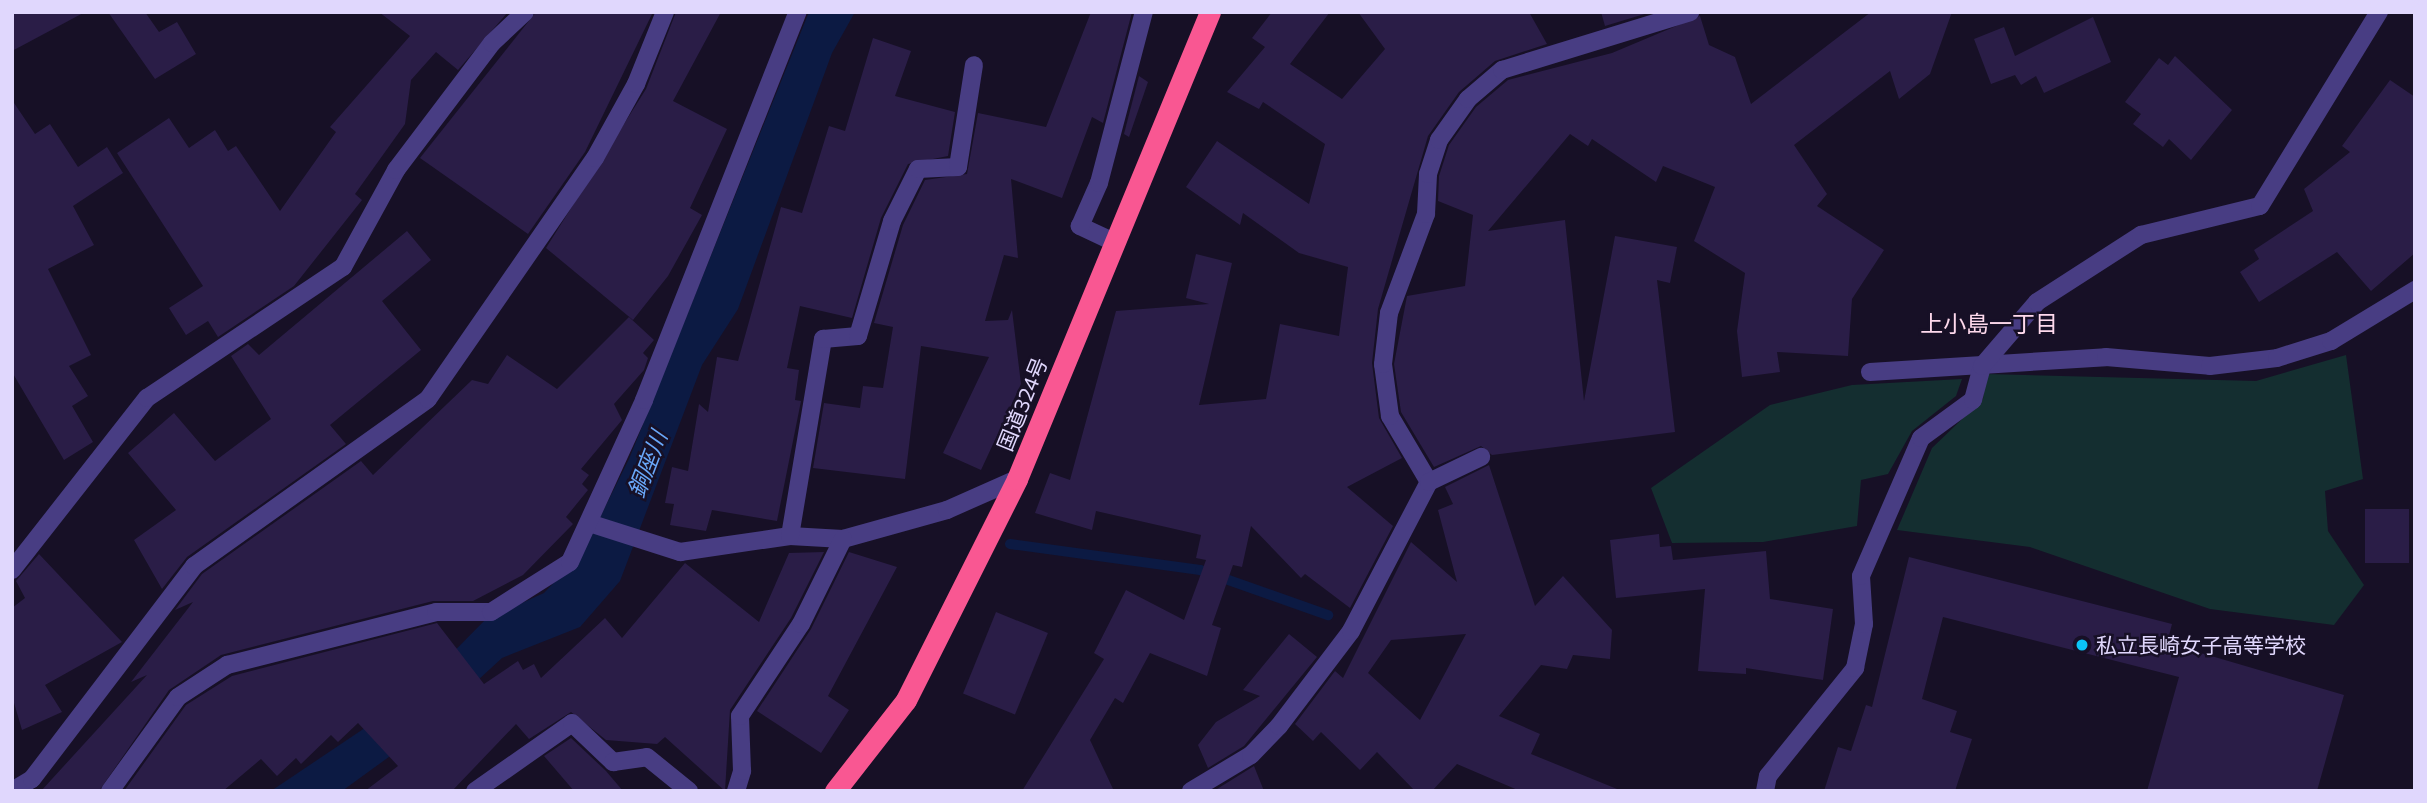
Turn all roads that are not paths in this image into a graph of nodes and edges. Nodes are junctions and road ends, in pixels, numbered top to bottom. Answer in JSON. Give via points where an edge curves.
{"nodes":[{"id":1,"x":525,"y":12,"type":"edge"},
{"id":2,"x":665,"y":12,"type":"edge"},
{"id":3,"x":798,"y":12,"type":"edge"},
{"id":4,"x":1144,"y":12,"type":"edge"},
{"id":5,"x":1210,"y":12,"type":"edge"},
{"id":6,"x":1690,"y":12,"type":"edge"},
{"id":7,"x":2379,"y":12,"type":"edge"},
{"id":8,"x":974,"y":65,"type":"dead end"},
{"id":9,"x":1114,"y":242,"type":"junction"},
{"id":10,"x":2415,"y":290,"type":"edge"},
{"id":11,"x":1982,"y":366,"type":"junction"},
{"id":12,"x":1870,"y":372,"type":"dead end"},
{"id":13,"x":1481,"y":457,"type":"dead end"},
{"id":14,"x":1017,"y":479,"type":"junction"},
{"id":15,"x":1429,"y":482,"type":"junction"},
{"id":16,"x":589,"y":523,"type":"junction"},
{"id":17,"x":790,"y":536,"type":"junction"},
{"id":18,"x":844,"y":540,"type":"junction"},
{"id":19,"x":12,"y":570,"type":"edge"},
{"id":20,"x":12,"y":791,"type":"edge"},
{"id":21,"x":110,"y":791,"type":"edge"},
{"id":22,"x":475,"y":791,"type":"edge"},
{"id":23,"x":689,"y":791,"type":"edge"},
{"id":24,"x":736,"y":791,"type":"edge"},
{"id":25,"x":835,"y":791,"type":"edge"},
{"id":26,"x":1191,"y":791,"type":"edge"},
{"id":27,"x":1765,"y":791,"type":"edge"}],
"edges":[{"from":1,"to":19,"type":"street","via":[[492,43],[396,170],[343,267],[146,398]]},
{"from":2,"to":20,"type":"street","via":[[636,84],[595,158],[428,399],[194,566],[32,779]]},
{"from":3,"to":16,"type":"street"},
{"from":4,"to":9,"type":"street","via":[[1099,183],[1080,226]]},
{"from":5,"to":9,"type":"highway","name":"国道324号"},
{"from":6,"to":15,"type":"street","via":[[1503,70],[1468,99],[1439,140],[1428,174],[1426,214],[1389,313],[1383,364],[1390,416]]},
{"from":7,"to":11,"type":"street","via":[[2260,206],[2141,235],[2038,302]]},
{"from":8,"to":17,"type":"street","via":[[958,167],[918,169],[892,221],[858,336],[823,339]]},
{"from":9,"to":14,"type":"highway","name":"国道324号"},
{"from":10,"to":11,"type":"street","via":[[2330,341],[2277,358],[2210,366],[2106,357]]},
{"from":11,"to":12,"type":"street"},
{"from":11,"to":27,"type":"street","via":[[1973,400],[1921,438],[1861,576],[1864,624],[1855,668],[1768,776]]},
{"from":13,"to":15,"type":"street"},
{"from":14,"to":18,"type":"street","via":[[947,510]]},
{"from":14,"to":25,"type":"highway","name":"国道324号","via":[[906,700]]},
{"from":15,"to":26,"type":"street","via":[[1345,642],[1251,755]]},
{"from":16,"to":17,"type":"street","via":[[680,552]]},
{"from":16,"to":21,"type":"street","via":[[570,562],[491,612],[436,612],[227,665],[178,697]]},
{"from":17,"to":18,"type":"street"},
{"from":18,"to":24,"type":"street","via":[[801,624],[740,716],[742,771]]},
{"from":22,"to":23,"type":"street","via":[[572,723],[613,762],[647,757]]}]}
